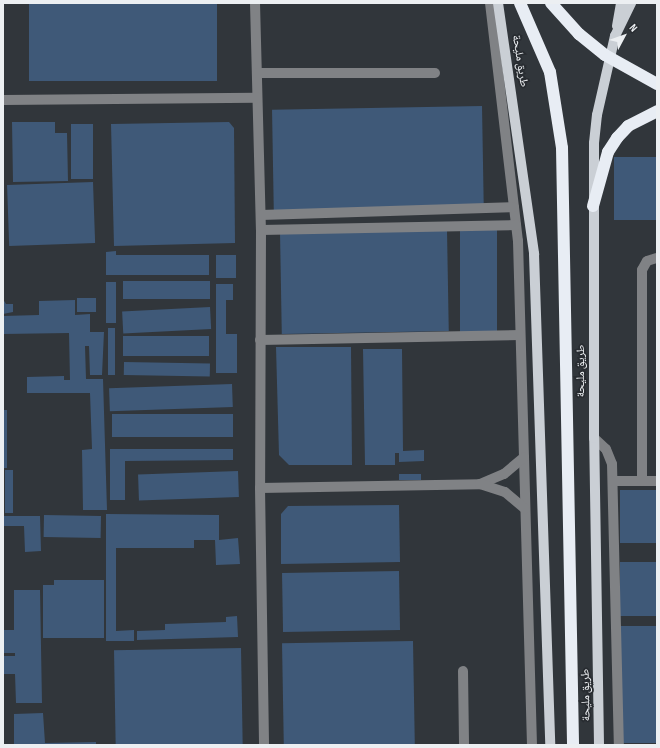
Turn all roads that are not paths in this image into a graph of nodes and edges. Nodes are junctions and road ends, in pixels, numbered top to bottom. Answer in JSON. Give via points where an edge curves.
{"nodes":[{"id":1,"x":255,"y":3,"type":"edge"},
{"id":2,"x":490,"y":3,"type":"edge"},
{"id":3,"x":498,"y":3,"type":"edge"},
{"id":4,"x":520,"y":3,"type":"edge"},
{"id":5,"x":551,"y":3,"type":"edge"},
{"id":6,"x":621,"y":3,"type":"edge"},
{"id":7,"x":630,"y":3,"type":"edge"},
{"id":8,"x":615,"y":36,"type":"junction"},
{"id":9,"x":257,"y":72,"type":"junction"},
{"id":10,"x":435,"y":73,"type":"dead end"},
{"id":11,"x":657,"y":84,"type":"edge"},
{"id":12,"x":257,"y":98,"type":"junction"},
{"id":13,"x":3,"y":100,"type":"edge"},
{"id":14,"x":657,"y":111,"type":"edge"},
{"id":15,"x":593,"y":206,"type":"junction"},
{"id":16,"x":514,"y":207,"type":"junction"},
{"id":17,"x":261,"y":216,"type":"junction"},
{"id":18,"x":516,"y":225,"type":"junction"},
{"id":19,"x":261,"y":230,"type":"junction"},
{"id":20,"x":657,"y":258,"type":"edge"},
{"id":21,"x":520,"y":335,"type":"junction"},
{"id":22,"x":260,"y":340,"type":"junction"},
{"id":23,"x":594,"y":438,"type":"junction"},
{"id":24,"x":524,"y":457,"type":"junction"},
{"id":25,"x":613,"y":481,"type":"junction"},
{"id":26,"x":642,"y":481,"type":"junction"},
{"id":27,"x":657,"y":481,"type":"edge"},
{"id":28,"x":480,"y":484,"type":"junction"},
{"id":29,"x":260,"y":488,"type":"junction"},
{"id":30,"x":525,"y":509,"type":"junction"},
{"id":31,"x":463,"y":671,"type":"dead end"},
{"id":32,"x":264,"y":745,"type":"edge"},
{"id":33,"x":464,"y":745,"type":"edge"},
{"id":34,"x":532,"y":745,"type":"edge"},
{"id":35,"x":550,"y":745,"type":"edge"},
{"id":36,"x":573,"y":745,"type":"edge"},
{"id":37,"x":599,"y":745,"type":"edge"},
{"id":38,"x":619,"y":745,"type":"edge"}],
"edges":[{"from":1,"to":9,"type":"street"},
{"from":2,"to":16,"type":"street"},
{"from":3,"to":35,"type":"main road","name":"طريق مليحة","via":[[534,254]]},
{"from":4,"to":36,"type":"highway","via":[[550,72],[562,148]]},
{"from":5,"to":11,"type":"highway","bridge":true,"via":[[579,34],[604,55]]},
{"from":6,"to":8,"type":"main road"},
{"from":7,"to":8,"type":"main road","name":"طريق مليحة"},
{"from":8,"to":15,"type":"main road","name":"طريق مليحة","via":[[597,115]]},
{"from":9,"to":10,"type":"street"},
{"from":9,"to":12,"type":"street"},
{"from":12,"to":13,"type":"street"},
{"from":12,"to":17,"type":"street"},
{"from":14,"to":15,"type":"highway","via":[[628,126],[617,138],[608,152]]},
{"from":15,"to":23,"type":"main road","name":"طريق مليحة"},
{"from":16,"to":17,"type":"street"},
{"from":16,"to":18,"type":"street"},
{"from":17,"to":19,"type":"street"},
{"from":18,"to":19,"type":"street"},
{"from":18,"to":21,"type":"street"},
{"from":19,"to":22,"type":"street"},
{"from":20,"to":26,"type":"street","via":[[647,261],[642,270]]},
{"from":21,"to":22,"type":"street"},
{"from":21,"to":24,"type":"street"},
{"from":22,"to":29,"type":"street"},
{"from":23,"to":25,"type":"street","via":[[610,456]]},
{"from":23,"to":37,"type":"main road","name":"طريق مليحة"},
{"from":24,"to":28,"type":"street","via":[[504,474]]},
{"from":24,"to":30,"type":"street"},
{"from":25,"to":26,"type":"street"},
{"from":25,"to":38,"type":"street"},
{"from":26,"to":27,"type":"street"},
{"from":28,"to":29,"type":"street"},
{"from":28,"to":30,"type":"street","via":[[505,492]]},
{"from":29,"to":32,"type":"street"},
{"from":30,"to":34,"type":"street"},
{"from":31,"to":33,"type":"street"}]}
